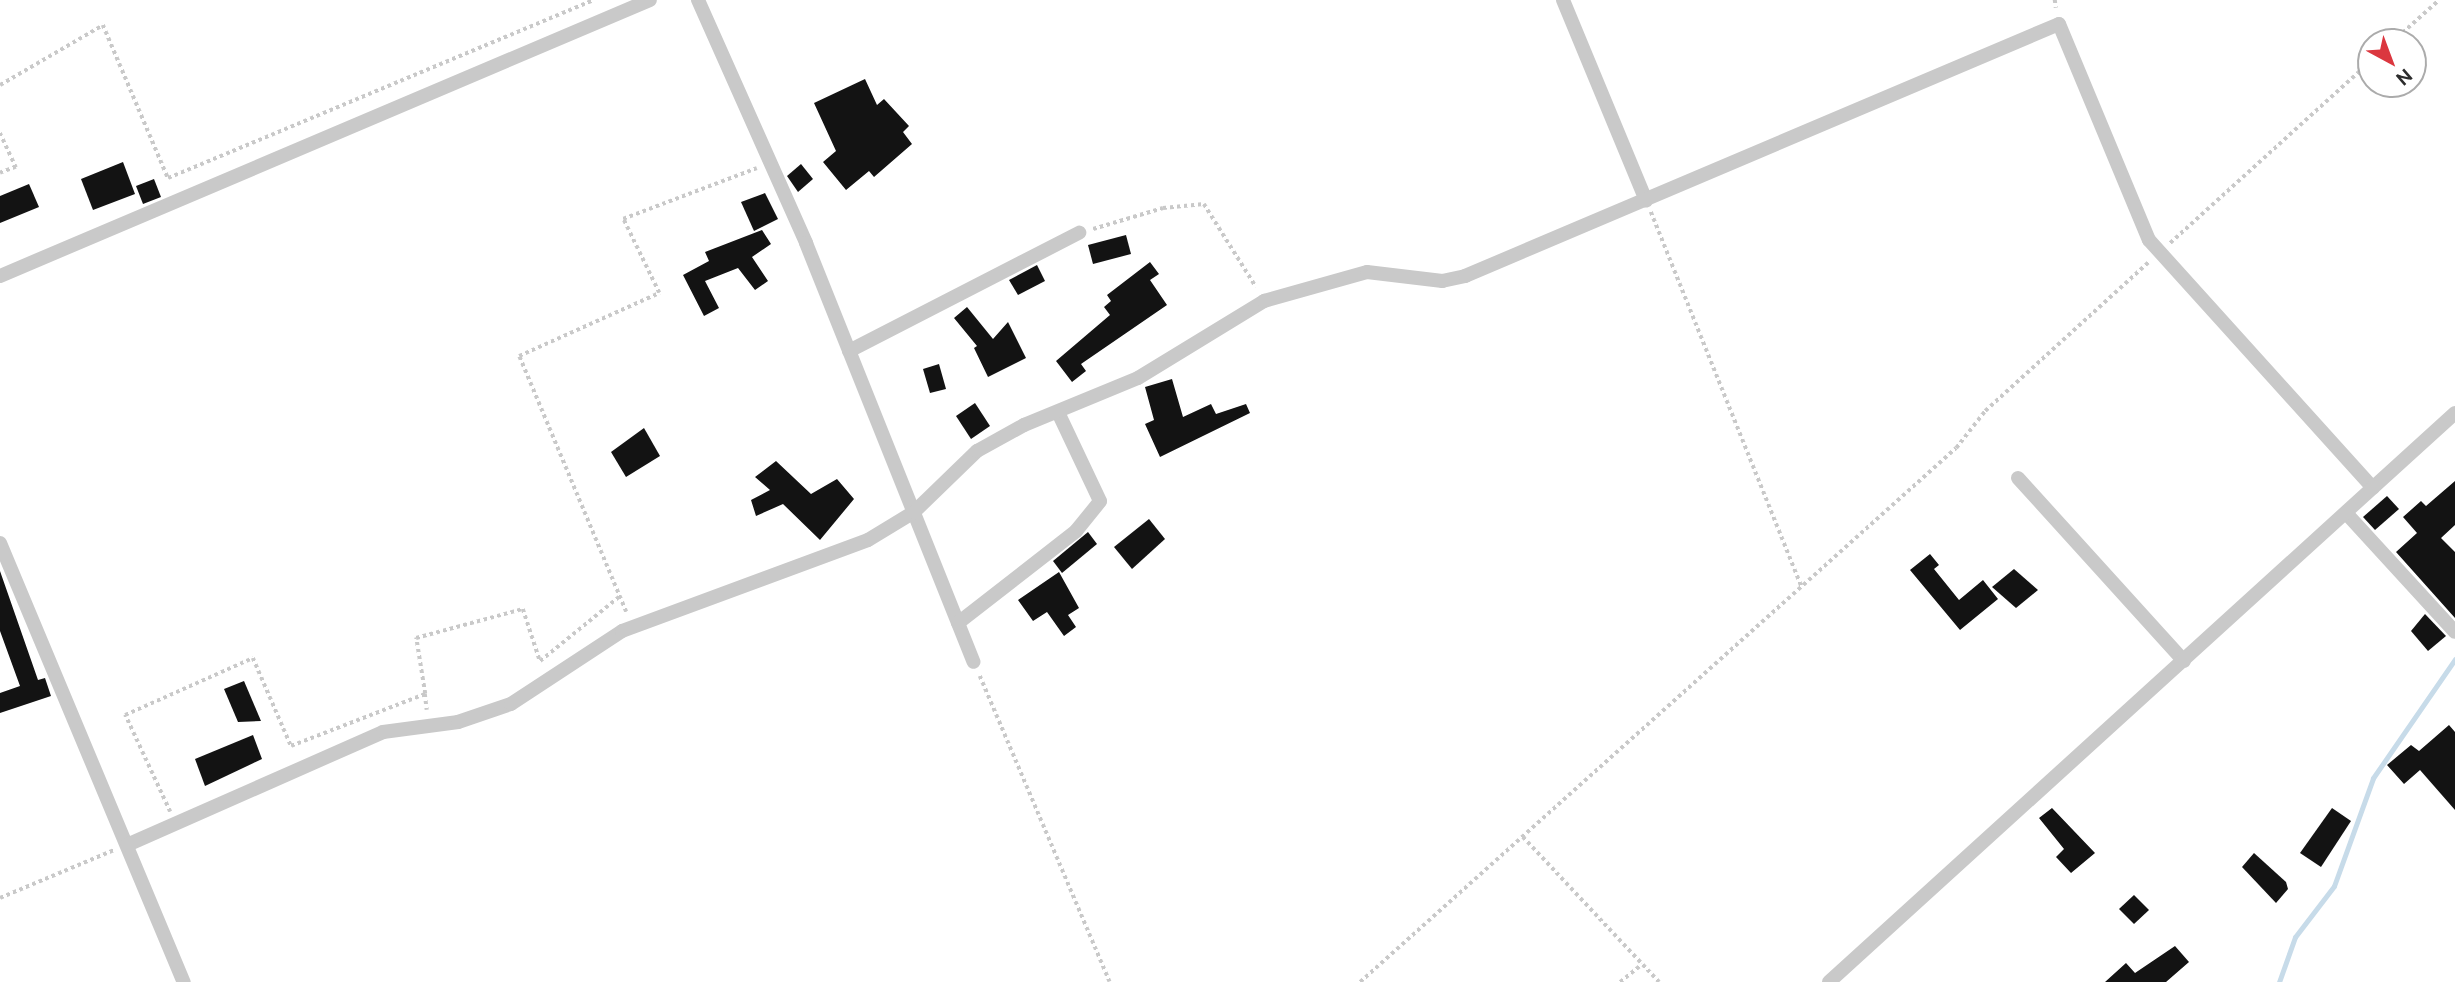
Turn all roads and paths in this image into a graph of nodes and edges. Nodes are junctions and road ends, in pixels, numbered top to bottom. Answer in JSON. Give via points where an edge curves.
{"nodes":[{"id":1,"x":593,"y":0,"type":"edge"},
{"id":2,"x":650,"y":0,"type":"edge"},
{"id":3,"x":698,"y":0,"type":"edge"},
{"id":4,"x":1563,"y":0,"type":"edge"},
{"id":5,"x":2438,"y":0,"type":"edge"},
{"id":6,"x":2407,"y":28,"type":"edge"},
{"id":7,"x":2357,"y":74,"type":"edge"},
{"id":8,"x":0,"y":85,"type":"edge"},
{"id":9,"x":0,"y":133,"type":"edge"},
{"id":10,"x":767,"y":164,"type":"junction"},
{"id":11,"x":0,"y":173,"type":"edge"},
{"id":12,"x":1646,"y":200,"type":"junction"},
{"id":13,"x":1079,"y":233,"type":"joint"},
{"id":14,"x":2159,"y":253,"type":"junction"},
{"id":15,"x":0,"y":276,"type":"edge"},
{"id":16,"x":1264,"y":301,"type":"junction"},
{"id":17,"x":849,"y":351,"type":"junction"},
{"id":18,"x":1058,"y":412,"type":"junction"},
{"id":19,"x":2455,"y":413,"type":"edge"},
{"id":20,"x":2018,"y":478,"type":"dead end"},
{"id":21,"x":2373,"y":488,"type":"junction"},
{"id":22,"x":914,"y":512,"type":"junction"},
{"id":23,"x":2346,"y":513,"type":"junction"},
{"id":24,"x":0,"y":543,"type":"edge"},
{"id":25,"x":1802,"y":587,"type":"junction"},
{"id":26,"x":620,"y":596,"type":"junction"},
{"id":27,"x":958,"y":623,"type":"junction"},
{"id":28,"x":632,"y":627,"type":"junction"},
{"id":29,"x":2454,"y":632,"type":"edge"},
{"id":30,"x":2184,"y":661,"type":"junction"},
{"id":31,"x":974,"y":662,"type":"joint"},
{"id":32,"x":176,"y":823,"type":"junction"},
{"id":33,"x":1523,"y":836,"type":"junction"},
{"id":34,"x":127,"y":845,"type":"junction"},
{"id":35,"x":0,"y":898,"type":"edge"},
{"id":36,"x":1642,"y":964,"type":"junction"},
{"id":37,"x":184,"y":982,"type":"edge"},
{"id":38,"x":1110,"y":982,"type":"edge"},
{"id":39,"x":1360,"y":982,"type":"edge"},
{"id":40,"x":1620,"y":982,"type":"edge"},
{"id":41,"x":1658,"y":982,"type":"edge"},
{"id":42,"x":1829,"y":982,"type":"edge"}],
"edges":[{"from":1,"to":8,"type":"path","via":[[168,178],[103,25]]},
{"from":2,"to":15,"type":"street"},
{"from":3,"to":10,"type":"street"},
{"from":4,"to":12,"type":"street"},
{"from":5,"to":6,"type":"path"},
{"from":7,"to":14,"type":"path"},
{"from":9,"to":11,"type":"path","via":[[16,167]]},
{"from":10,"to":17,"type":"street"},
{"from":10,"to":26,"type":"path","via":[[623,219],[659,293],[519,356]]},
{"from":12,"to":14,"type":"street","via":[[2059,24],[2138,218]]},
{"from":12,"to":16,"type":"street","via":[[1465,276],[1442,281],[1367,272]]},
{"from":12,"to":25,"type":"path"},
{"from":13,"to":16,"type":"path","via":[[1163,208],[1204,204]]},
{"from":13,"to":17,"type":"street"},
{"from":14,"to":21,"type":"street"},
{"from":14,"to":25,"type":"path"},
{"from":16,"to":18,"type":"street","via":[[1138,378]]},
{"from":17,"to":22,"type":"street"},
{"from":18,"to":22,"type":"street","via":[[978,452]]},
{"from":18,"to":27,"type":"street","via":[[1100,501],[1076,531]]},
{"from":19,"to":21,"type":"street"},
{"from":20,"to":30,"type":"street"},
{"from":21,"to":23,"type":"street"},
{"from":22,"to":27,"type":"street"},
{"from":22,"to":28,"type":"street","via":[[868,540]]},
{"from":23,"to":29,"type":"street"},
{"from":23,"to":30,"type":"street"},
{"from":24,"to":34,"type":"street"},
{"from":25,"to":33,"type":"path"},
{"from":26,"to":28,"type":"path"},
{"from":26,"to":32,"type":"path","via":[[540,661],[523,609],[416,638],[425,694],[291,746],[253,658],[125,715]]},
{"from":27,"to":31,"type":"street"},
{"from":28,"to":32,"type":"street","via":[[511,704],[458,722],[383,732]]},
{"from":30,"to":42,"type":"street"},
{"from":31,"to":38,"type":"path"},
{"from":32,"to":34,"type":"street"},
{"from":33,"to":36,"type":"path"},
{"from":33,"to":39,"type":"path"},
{"from":34,"to":35,"type":"path"},
{"from":34,"to":37,"type":"street"},
{"from":36,"to":40,"type":"path"},
{"from":36,"to":41,"type":"path"}]}
